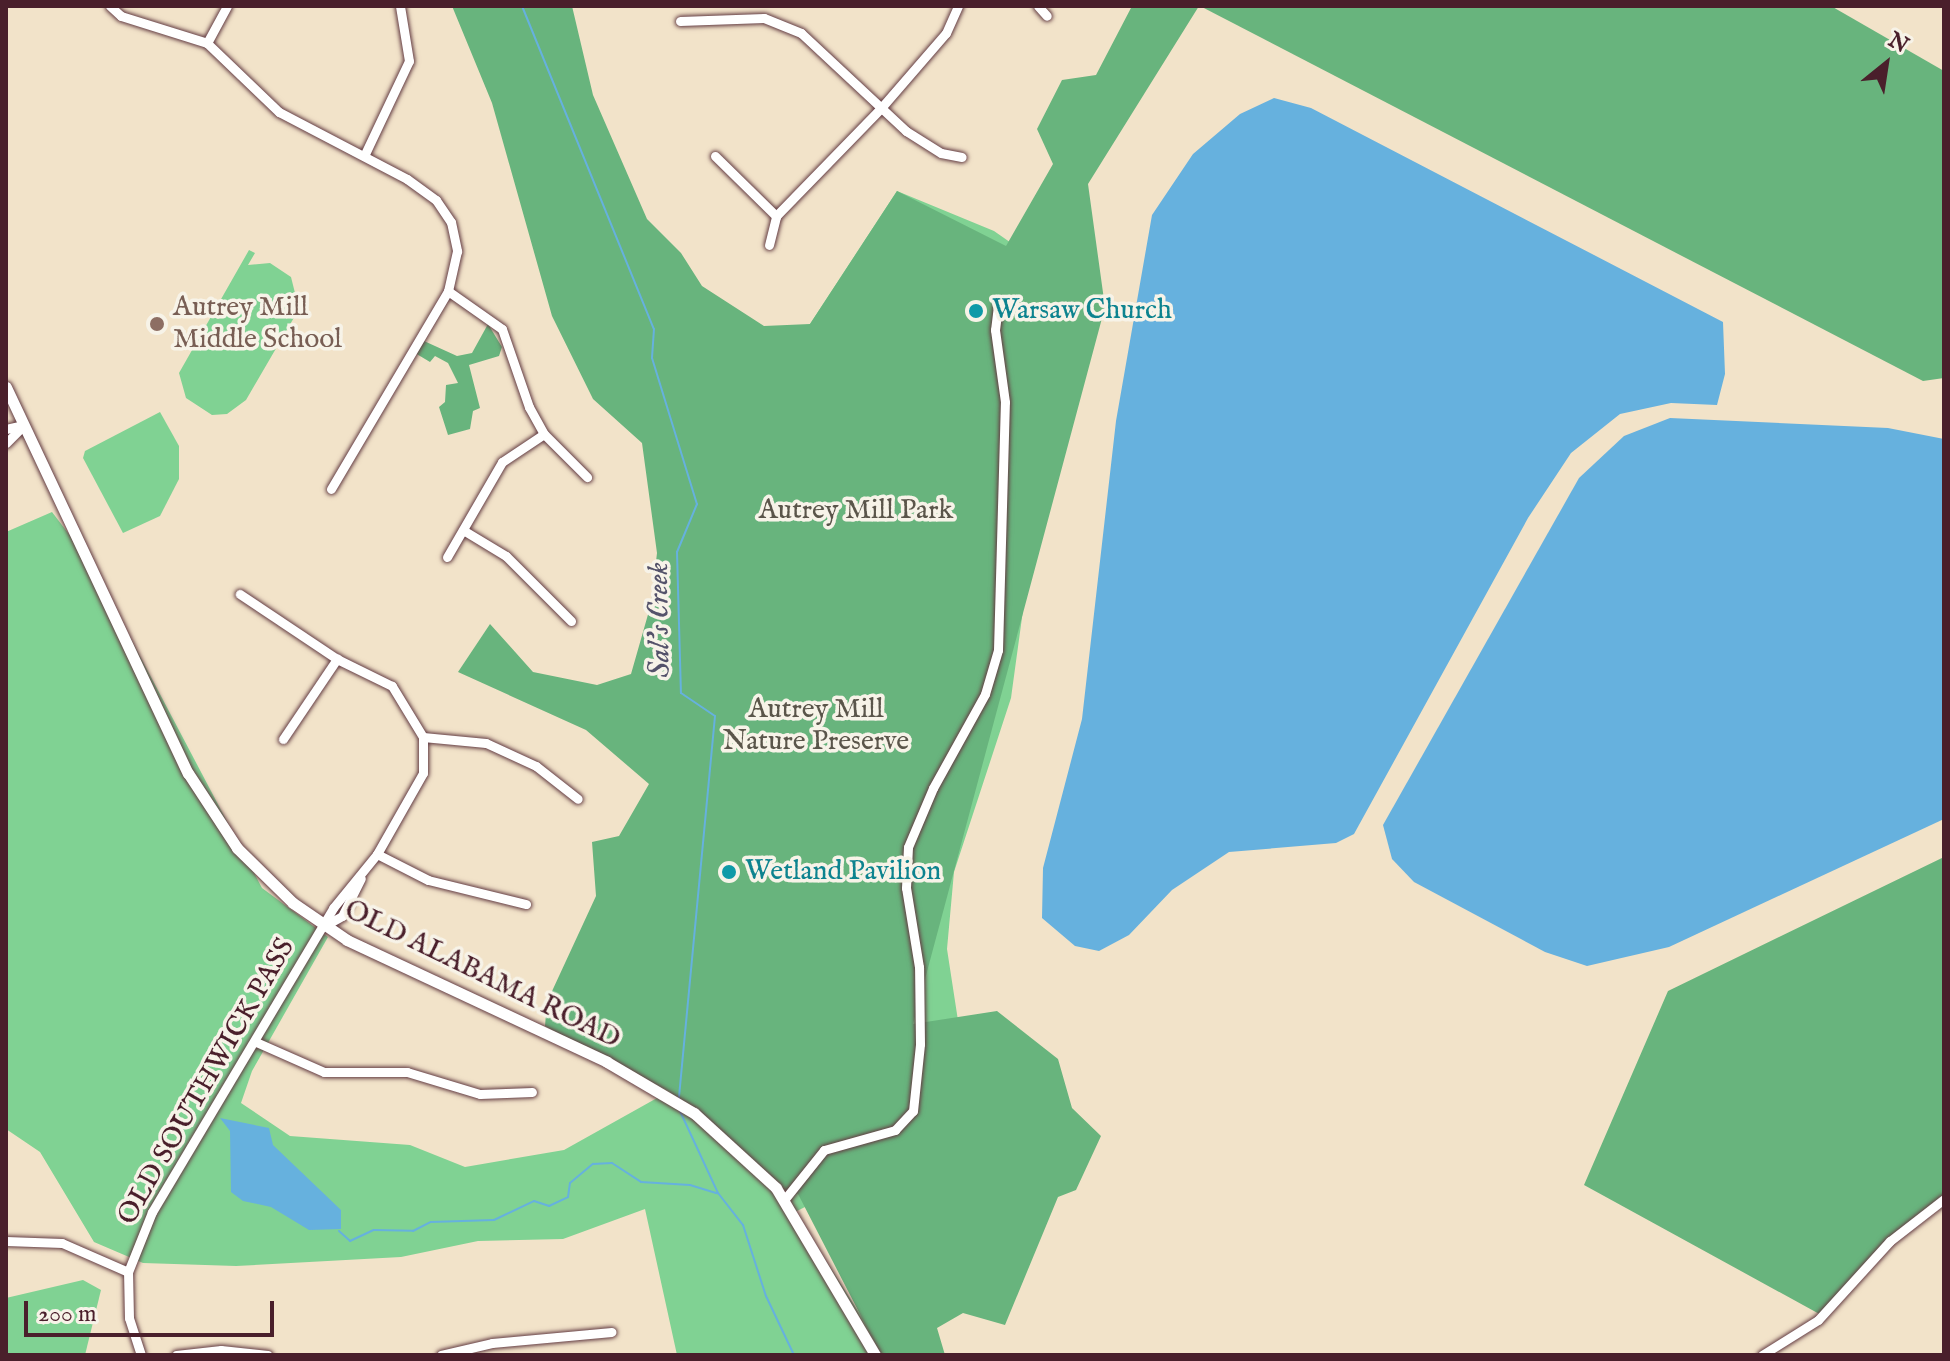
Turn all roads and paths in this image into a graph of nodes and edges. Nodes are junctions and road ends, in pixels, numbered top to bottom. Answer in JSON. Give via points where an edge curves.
{"nodes":[{"id":1,"x":110,"y":6,"type":"edge"},
{"id":2,"x":227,"y":6,"type":"edge"},
{"id":3,"x":400,"y":6,"type":"edge"},
{"id":4,"x":958,"y":6,"type":"edge"},
{"id":5,"x":1038,"y":6,"type":"edge"},
{"id":6,"x":1047,"y":16,"type":"dead end"},
{"id":7,"x":680,"y":21,"type":"dead end"},
{"id":8,"x":207,"y":43,"type":"junction"},
{"id":9,"x":881,"y":108,"type":"junction"},
{"id":10,"x":364,"y":156,"type":"junction"},
{"id":11,"x":715,"y":156,"type":"dead end"},
{"id":12,"x":962,"y":157,"type":"dead end"},
{"id":13,"x":776,"y":216,"type":"junction"},
{"id":14,"x":769,"y":245,"type":"dead end"},
{"id":15,"x":448,"y":291,"type":"junction"},
{"id":16,"x":998,"y":304,"type":"dead end"},
{"id":17,"x":6,"y":387,"type":"edge"},
{"id":18,"x":24,"y":425,"type":"junction"},
{"id":19,"x":6,"y":429,"type":"edge"},
{"id":20,"x":544,"y":434,"type":"junction"},
{"id":21,"x":6,"y":443,"type":"edge"},
{"id":22,"x":587,"y":477,"type":"dead end"},
{"id":23,"x":331,"y":489,"type":"dead end"},
{"id":24,"x":463,"y":530,"type":"junction"},
{"id":25,"x":447,"y":557,"type":"dead end"},
{"id":26,"x":240,"y":594,"type":"dead end"},
{"id":27,"x":571,"y":621,"type":"dead end"},
{"id":28,"x":337,"y":659,"type":"junction"},
{"id":29,"x":423,"y":737,"type":"junction"},
{"id":30,"x":283,"y":739,"type":"dead end"},
{"id":31,"x":578,"y":799,"type":"dead end"},
{"id":32,"x":377,"y":854,"type":"junction"},
{"id":33,"x":526,"y":904,"type":"dead end"},
{"id":34,"x":324,"y":926,"type":"junction"},
{"id":35,"x":256,"y":1042,"type":"junction"},
{"id":36,"x":532,"y":1092,"type":"dead end"},
{"id":37,"x":1944,"y":1199,"type":"edge"},
{"id":38,"x":784,"y":1200,"type":"junction"},
{"id":39,"x":6,"y":1241,"type":"edge"},
{"id":40,"x":128,"y":1272,"type":"junction"},
{"id":41,"x":611,"y":1332,"type":"dead end"},
{"id":42,"x":141,"y":1355,"type":"edge"},
{"id":43,"x":176,"y":1355,"type":"edge"},
{"id":44,"x":268,"y":1355,"type":"edge"},
{"id":45,"x":441,"y":1355,"type":"edge"},
{"id":46,"x":875,"y":1355,"type":"edge"},
{"id":47,"x":1762,"y":1355,"type":"edge"}],
"edges":[{"from":1,"to":8,"type":"street","via":[[134,21]]},
{"from":2,"to":8,"type":"street"},
{"from":3,"to":10,"type":"street","via":[[409,61]]},
{"from":4,"to":9,"type":"street","via":[[946,33]]},
{"from":5,"to":6,"type":"street"},
{"from":7,"to":9,"type":"street","via":[[764,18],[801,33]]},
{"from":8,"to":10,"type":"street","via":[[279,112]]},
{"from":9,"to":12,"type":"street","via":[[941,153]]},
{"from":9,"to":13,"type":"street"},
{"from":10,"to":15,"type":"street","via":[[436,200],[451,222],[457,251]]},
{"from":11,"to":13,"type":"street"},
{"from":13,"to":14,"type":"street"},
{"from":15,"to":20,"type":"street","via":[[502,329]]},
{"from":15,"to":23,"type":"street"},
{"from":16,"to":38,"type":"street","via":[[995,330],[1005,402],[998,650],[985,694],[933,788],[908,847],[906,888],[919,967],[915,1103],[906,1123],[895,1130],[824,1150]]},
{"from":17,"to":18,"type":"main road","name":"OLD ALABAMA ROAD"},
{"from":18,"to":19,"type":"street"},
{"from":18,"to":21,"type":"street"},
{"from":18,"to":34,"type":"main road","name":"OLD ALABAMA ROAD","via":[[201,795],[264,877]]},
{"from":20,"to":22,"type":"street"},
{"from":20,"to":24,"type":"street","via":[[502,462]]},
{"from":24,"to":25,"type":"street"},
{"from":24,"to":27,"type":"street","via":[[506,556]]},
{"from":26,"to":28,"type":"street"},
{"from":28,"to":29,"type":"street","via":[[392,686]]},
{"from":28,"to":30,"type":"street"},
{"from":29,"to":31,"type":"street","via":[[486,743],[536,766]]},
{"from":29,"to":32,"type":"street","name":"OLD SOUTHWICK PASS","via":[[417,791]]},
{"from":32,"to":33,"type":"street","via":[[428,880]]},
{"from":32,"to":34,"type":"street","name":"OLD SOUTHWICK PASS","via":[[342,916]]},
{"from":34,"to":35,"type":"street","name":"OLD SOUTHWICK PASS"},
{"from":34,"to":38,"type":"main road","name":"OLD ALABAMA ROAD","via":[[659,1089],[727,1139]]},
{"from":35,"to":36,"type":"street","via":[[324,1072],[407,1072],[480,1094]]},
{"from":35,"to":40,"type":"street","name":"OLD SOUTHWICK PASS","via":[[152,1212]]},
{"from":37,"to":47,"type":"street","via":[[1890,1241],[1818,1320]]},
{"from":38,"to":46,"type":"main road","name":"OLD ALABAMA ROAD"},
{"from":39,"to":40,"type":"street","via":[[62,1243]]},
{"from":40,"to":42,"type":"street","name":"OLD SOUTHWICK PASS","via":[[129,1318]]},
{"from":41,"to":45,"type":"street","via":[[492,1343]]},
{"from":43,"to":44,"type":"street","via":[[221,1350]]}]}
